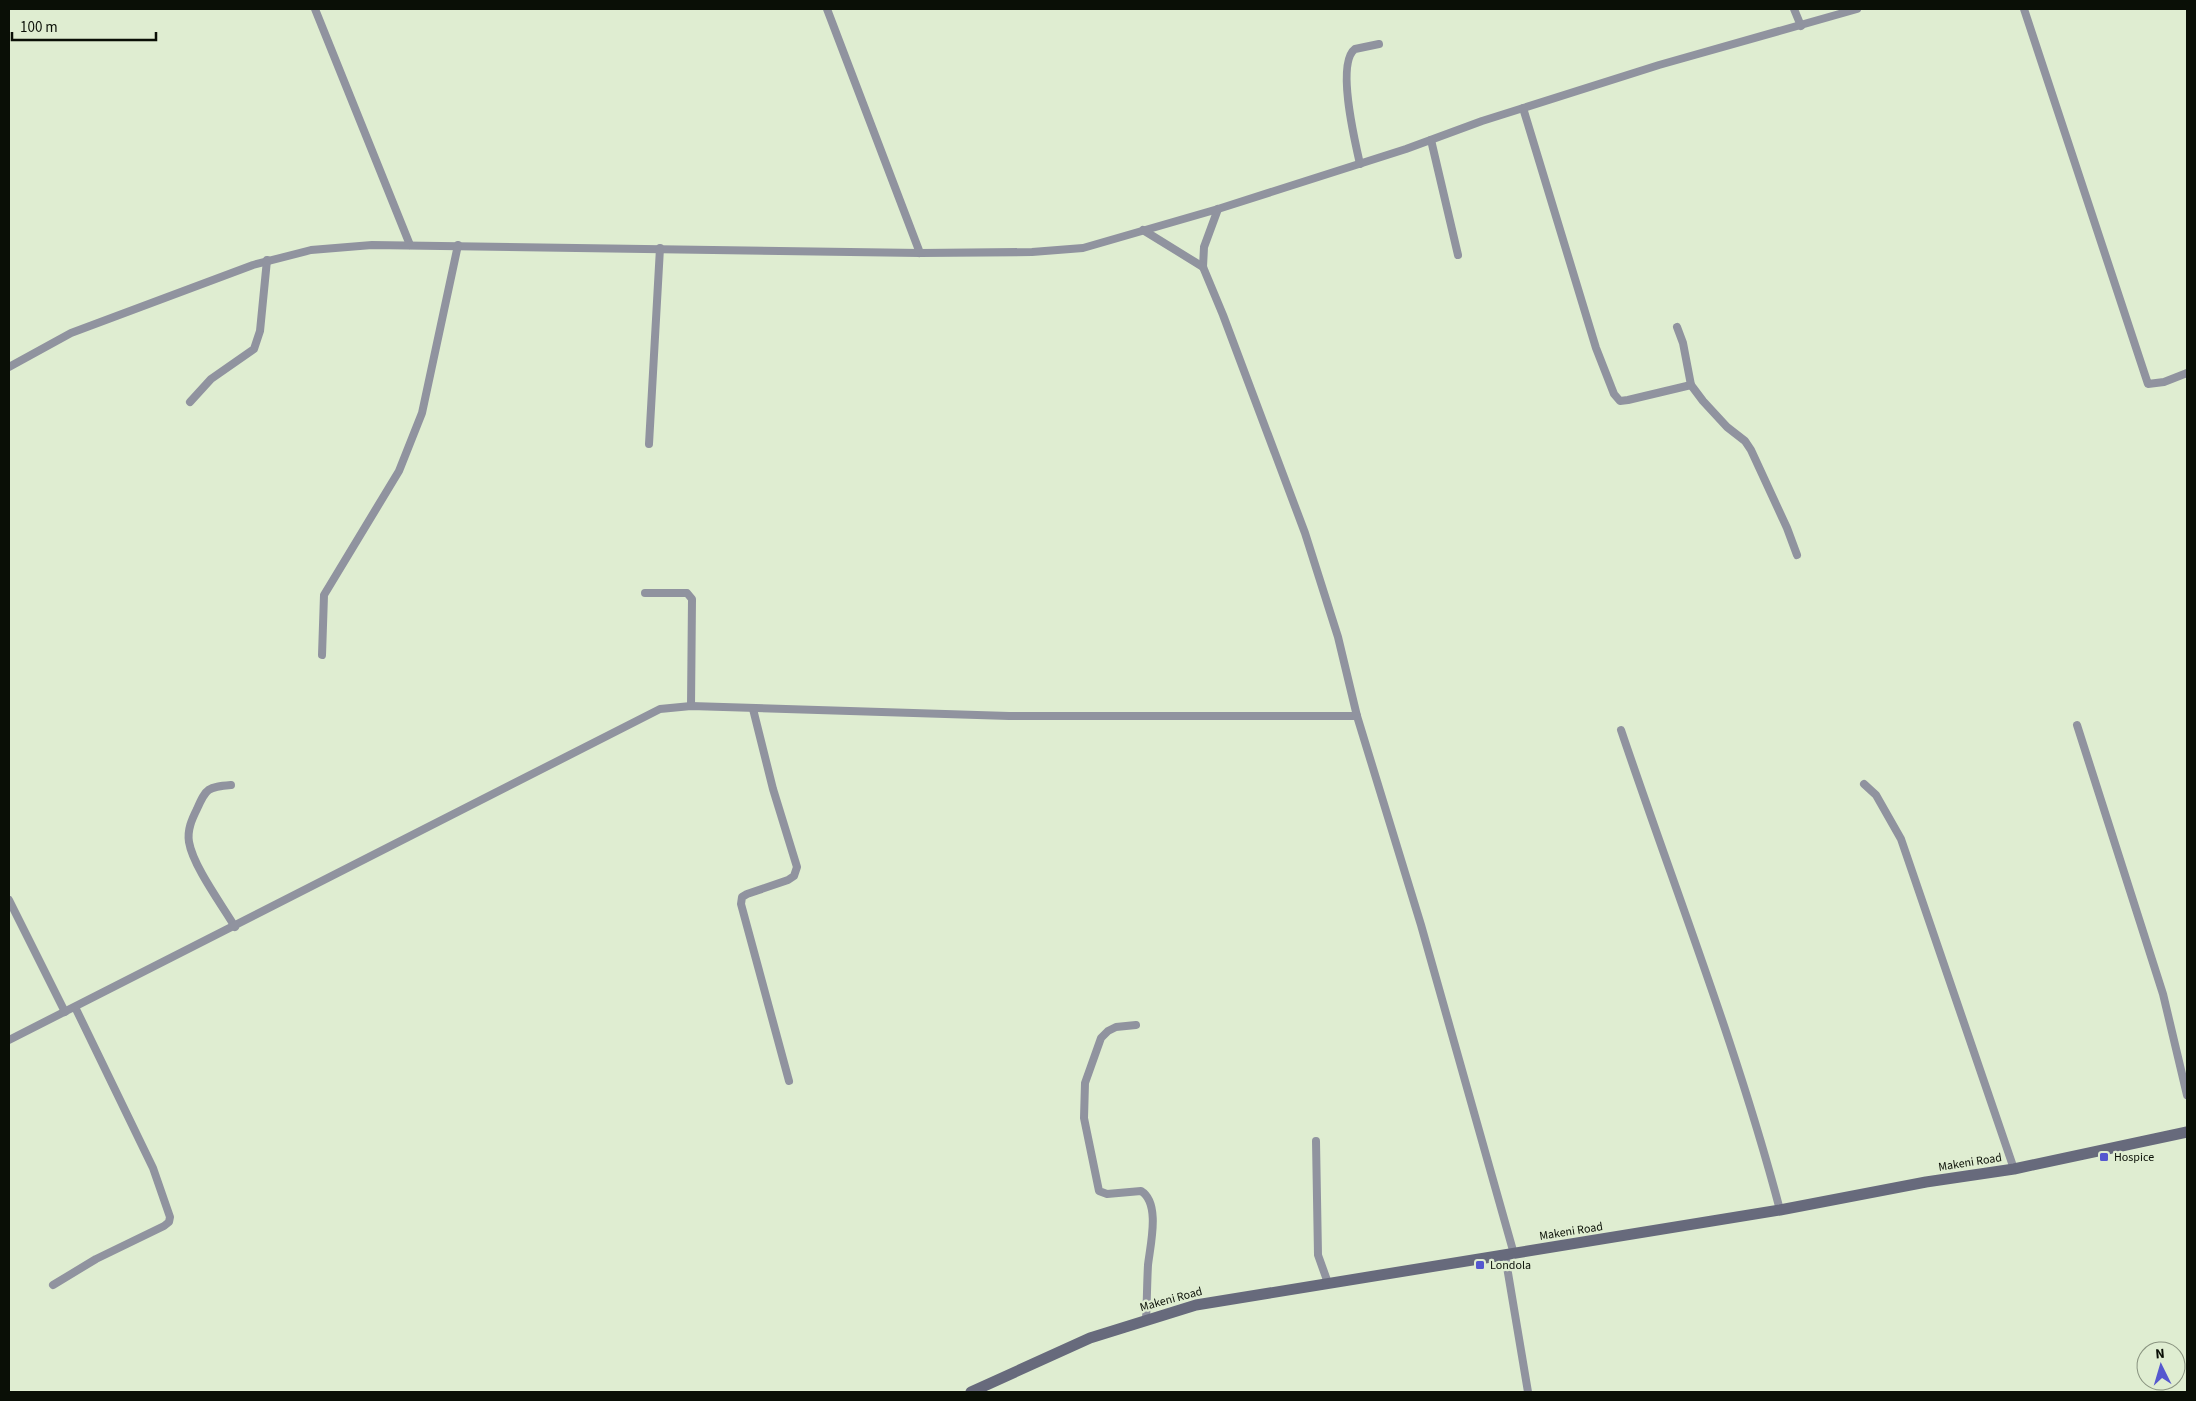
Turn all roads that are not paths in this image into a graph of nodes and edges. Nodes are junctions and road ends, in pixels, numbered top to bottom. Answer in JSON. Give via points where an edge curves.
{"nodes":[{"id":1,"x":315,"y":9,"type":"edge"},
{"id":2,"x":826,"y":9,"type":"edge"},
{"id":3,"x":1794,"y":9,"type":"edge"},
{"id":4,"x":1857,"y":9,"type":"edge"},
{"id":5,"x":2024,"y":9,"type":"edge"},
{"id":6,"x":1801,"y":26,"type":"junction"},
{"id":7,"x":1378,"y":44,"type":"dead end"},
{"id":8,"x":1523,"y":108,"type":"junction"},
{"id":9,"x":1431,"y":140,"type":"junction"},
{"id":10,"x":1360,"y":164,"type":"junction"},
{"id":11,"x":1218,"y":209,"type":"junction"},
{"id":12,"x":1143,"y":230,"type":"junction"},
{"id":13,"x":410,"y":245,"type":"junction"},
{"id":14,"x":458,"y":245,"type":"junction"},
{"id":15,"x":660,"y":248,"type":"junction"},
{"id":16,"x":920,"y":253,"type":"junction"},
{"id":17,"x":1458,"y":255,"type":"dead end"},
{"id":18,"x":267,"y":260,"type":"junction"},
{"id":19,"x":1203,"y":267,"type":"junction"},
{"id":20,"x":1676,"y":327,"type":"dead end"},
{"id":21,"x":9,"y":367,"type":"edge"},
{"id":22,"x":2187,"y":373,"type":"edge"},
{"id":23,"x":1691,"y":385,"type":"junction"},
{"id":24,"x":190,"y":402,"type":"dead end"},
{"id":25,"x":649,"y":444,"type":"dead end"},
{"id":26,"x":1797,"y":554,"type":"dead end"},
{"id":27,"x":645,"y":593,"type":"dead end"},
{"id":28,"x":322,"y":655,"type":"dead end"},
{"id":29,"x":691,"y":706,"type":"junction"},
{"id":30,"x":753,"y":709,"type":"junction"},
{"id":31,"x":1357,"y":716,"type":"junction"},
{"id":32,"x":2077,"y":725,"type":"dead end"},
{"id":33,"x":1621,"y":730,"type":"dead end"},
{"id":34,"x":1864,"y":784,"type":"dead end"},
{"id":35,"x":231,"y":785,"type":"dead end"},
{"id":36,"x":9,"y":900,"type":"edge"},
{"id":37,"x":235,"y":927,"type":"junction"},
{"id":38,"x":74,"y":1008,"type":"junction"},
{"id":39,"x":65,"y":1012,"type":"junction"},
{"id":40,"x":1136,"y":1025,"type":"dead end"},
{"id":41,"x":9,"y":1040,"type":"edge"},
{"id":42,"x":789,"y":1081,"type":"dead end"},
{"id":43,"x":2187,"y":1095,"type":"edge"},
{"id":44,"x":2187,"y":1132,"type":"edge"},
{"id":45,"x":1316,"y":1141,"type":"dead end"},
{"id":46,"x":2014,"y":1169,"type":"junction"},
{"id":47,"x":1780,"y":1210,"type":"junction"},
{"id":48,"x":1510,"y":1255,"type":"junction"},
{"id":49,"x":1328,"y":1283,"type":"junction"},
{"id":50,"x":54,"y":1285,"type":"dead end"},
{"id":51,"x":1146,"y":1319,"type":"junction"},
{"id":52,"x":971,"y":1392,"type":"edge"},
{"id":53,"x":1528,"y":1392,"type":"edge"}],
"edges":[{"from":1,"to":13,"type":"street"},
{"from":2,"to":16,"type":"street"},
{"from":3,"to":6,"type":"street"},
{"from":4,"to":6,"type":"street"},
{"from":5,"to":22,"type":"street","via":[[2148,384]]},
{"from":6,"to":8,"type":"street"},
{"from":7,"to":10,"type":"street","via":[[1355,49],[1348,59],[1348,93]]},
{"from":8,"to":9,"type":"street"},
{"from":8,"to":23,"type":"street","via":[[1596,348],[1614,394],[1620,401]]},
{"from":9,"to":10,"type":"street"},
{"from":9,"to":17,"type":"street"},
{"from":10,"to":11,"type":"street"},
{"from":11,"to":12,"type":"street"},
{"from":11,"to":19,"type":"street","via":[[1204,247]]},
{"from":12,"to":16,"type":"street","via":[[1083,248]]},
{"from":12,"to":19,"type":"street"},
{"from":13,"to":14,"type":"street"},
{"from":13,"to":18,"type":"street","via":[[338,247]]},
{"from":14,"to":15,"type":"street"},
{"from":14,"to":28,"type":"street","via":[[422,413],[399,471],[324,594]]},
{"from":15,"to":16,"type":"street"},
{"from":15,"to":25,"type":"street"},
{"from":18,"to":21,"type":"street","via":[[71,333]]},
{"from":18,"to":24,"type":"street","via":[[260,331],[254,349],[211,379]]},
{"from":19,"to":31,"type":"street","via":[[1305,533],[1338,637]]},
{"from":20,"to":23,"type":"street","via":[[1683,343]]},
{"from":23,"to":26,"type":"street","via":[[1709,408],[1749,446]]},
{"from":27,"to":29,"type":"street","via":[[687,593],[692,599]]},
{"from":29,"to":30,"type":"street"},
{"from":29,"to":37,"type":"street","via":[[660,709]]},
{"from":30,"to":31,"type":"street","via":[[1009,716]]},
{"from":30,"to":42,"type":"street","via":[[797,867],[794,876],[788,880],[747,894],[742,897],[741,904]]},
{"from":31,"to":48,"type":"street","via":[[1423,935]]},
{"from":32,"to":43,"type":"street","via":[[2161,986]]},
{"from":33,"to":47,"type":"street","via":[[1719,1008]]},
{"from":34,"to":46,"type":"street","via":[[1876,795],[1902,840]]},
{"from":35,"to":37,"type":"street","via":[[214,787],[204,794],[191,821],[189,841],[205,877]]},
{"from":36,"to":39,"type":"street"},
{"from":37,"to":38,"type":"street"},
{"from":38,"to":39,"type":"street"},
{"from":38,"to":50,"type":"street","via":[[153,1168],[170,1217],[164,1226],[96,1259]]},
{"from":39,"to":41,"type":"street"},
{"from":40,"to":51,"type":"street","via":[[1116,1027],[1101,1038],[1088,1069],[1083,1103],[1099,1191],[1107,1194],[1141,1191],[1151,1208],[1153,1228]]},
{"from":44,"to":46,"type":"main road","name":"Makeni Road"},
{"from":45,"to":49,"type":"street","via":[[1318,1255]]},
{"from":46,"to":47,"type":"main road","name":"Makeni Road"},
{"from":47,"to":48,"type":"main road","name":"Makeni Road"},
{"from":48,"to":49,"type":"main road","name":"Makeni Road"},
{"from":48,"to":53,"type":"street"},
{"from":49,"to":51,"type":"main road","name":"Makeni Road","via":[[1196,1305]]},
{"from":51,"to":52,"type":"main road","name":"Makeni Road","via":[[1090,1338]]}]}
